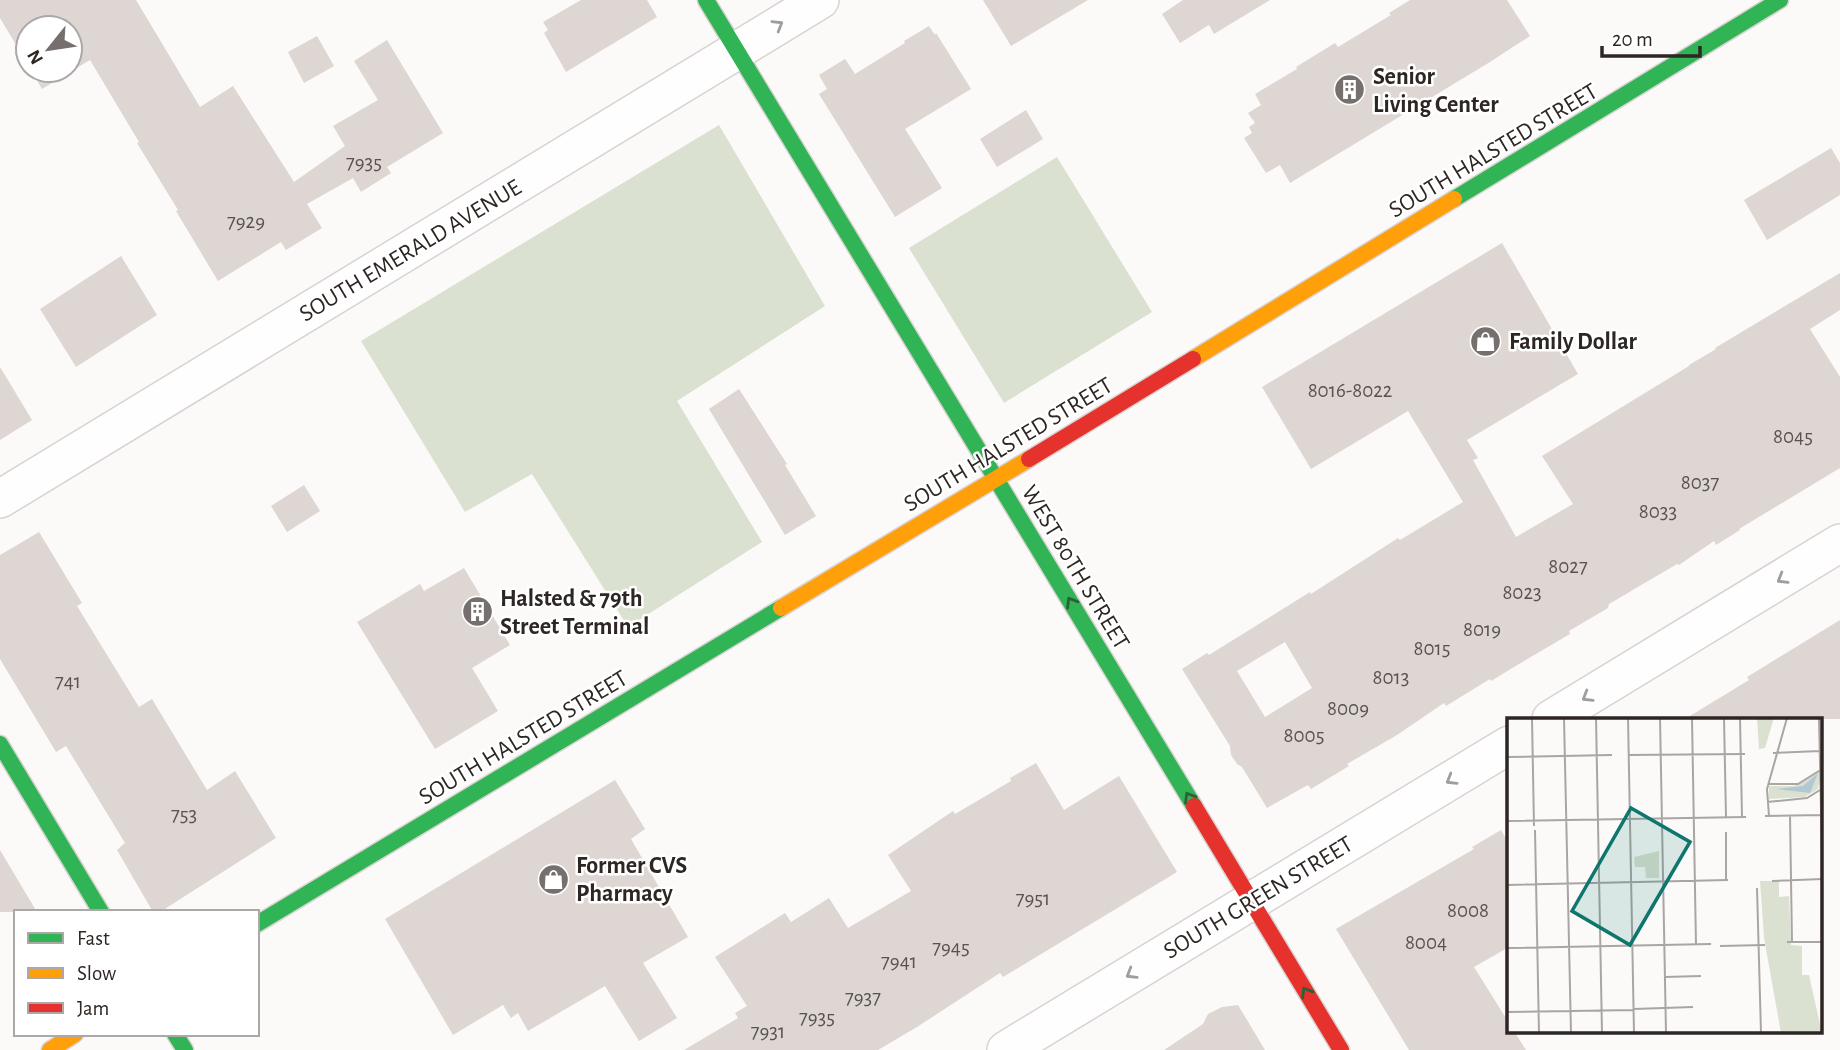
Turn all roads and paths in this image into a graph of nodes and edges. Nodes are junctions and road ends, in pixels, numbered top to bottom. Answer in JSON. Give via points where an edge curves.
{"nodes":[{"id":1,"x":706,"y":0,"type":"edge"},
{"id":2,"x":820,"y":0,"type":"edge"},
{"id":3,"x":1780,"y":0,"type":"edge"},
{"id":4,"x":736,"y":50,"type":"junction"},
{"id":5,"x":996,"y":478,"type":"junction"},
{"id":6,"x":0,"y":499,"type":"edge"},
{"id":7,"x":1840,"y":543,"type":"edge"},
{"id":8,"x":1553,"y":718,"type":"edge"},
{"id":9,"x":0,"y":744,"type":"edge"},
{"id":10,"x":1507,"y":746,"type":"edge"},
{"id":11,"x":1252,"y":901,"type":"junction"},
{"id":12,"x":100,"y":910,"type":"edge"},
{"id":13,"x":259,"y":922,"type":"edge"},
{"id":14,"x":72,"y":1036,"type":"edge"},
{"id":15,"x":50,"y":1050,"type":"edge"},
{"id":16,"x":1006,"y":1050,"type":"edge"},
{"id":17,"x":1341,"y":1050,"type":"edge"}],
"edges":[{"from":1,"to":4,"type":"main road","name":"WEST 80TH STREET"},
{"from":4,"to":2,"type":"street","name":"SOUTH EMERALD AVENUE","one_way":true},
{"from":3,"to":5,"type":"main road","name":"SOUTH HALSTED STREET"},
{"from":4,"to":5,"type":"main road","name":"WEST 80TH STREET"},
{"from":4,"to":6,"type":"street","name":"SOUTH EMERALD AVENUE"},
{"from":11,"to":5,"type":"main road","name":"WEST 80TH STREET","one_way":true},
{"from":5,"to":13,"type":"main road","name":"SOUTH HALSTED STREET"},
{"from":7,"to":8,"type":"street","one_way":true},
{"from":9,"to":12,"type":"main road"},
{"from":10,"to":11,"type":"street","name":"SOUTH GREEN STREET","one_way":true},
{"from":11,"to":16,"type":"street","name":"SOUTH GREEN STREET","one_way":true},
{"from":17,"to":11,"type":"main road","name":"WEST 80TH STREET","one_way":true},
{"from":14,"to":15,"type":"main road"}]}
